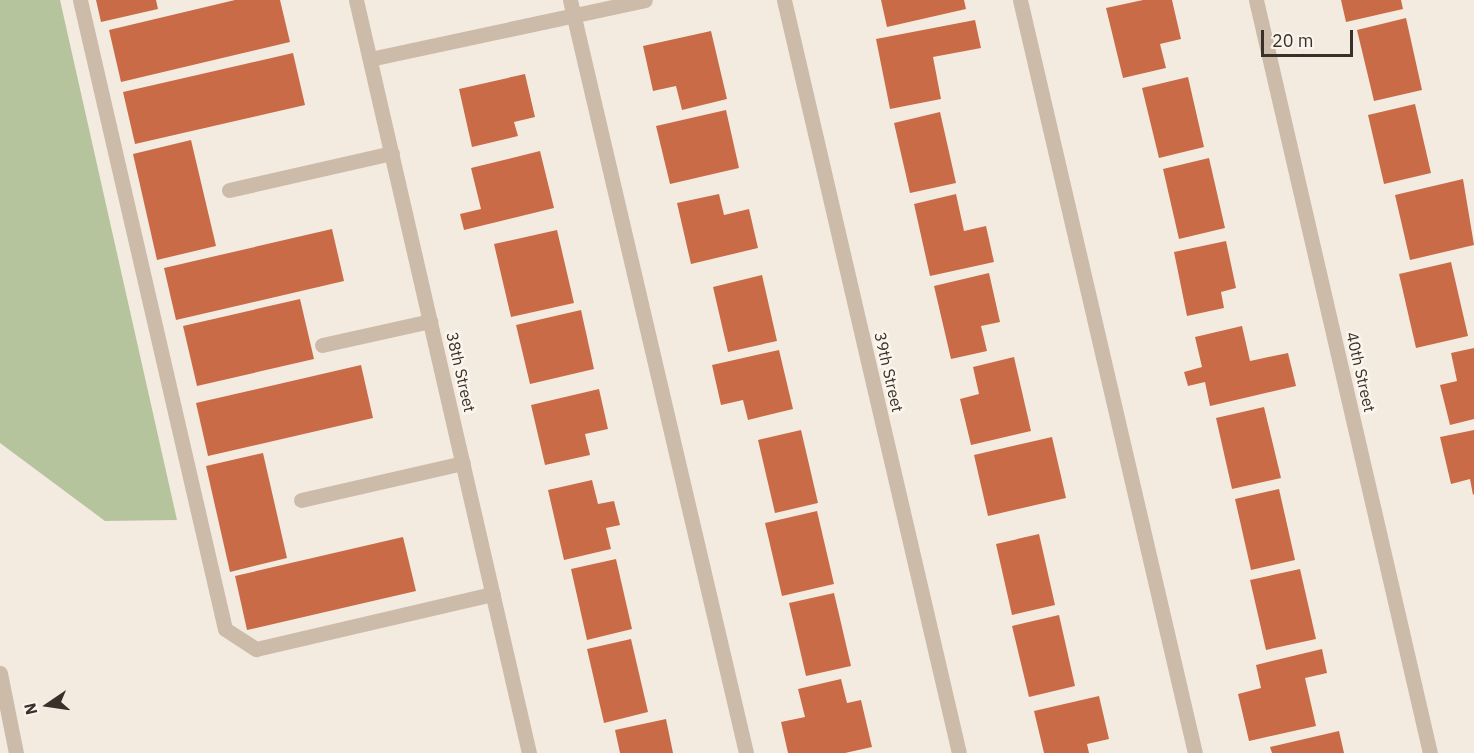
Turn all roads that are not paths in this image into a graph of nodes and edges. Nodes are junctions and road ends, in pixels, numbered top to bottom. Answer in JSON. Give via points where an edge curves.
{"nodes":[{"id":1,"x":80,"y":0,"type":"edge"},
{"id":2,"x":357,"y":0,"type":"edge"},
{"id":3,"x":570,"y":0,"type":"edge"},
{"id":4,"x":645,"y":0,"type":"edge"},
{"id":5,"x":784,"y":0,"type":"edge"},
{"id":6,"x":1020,"y":0,"type":"edge"},
{"id":7,"x":1256,"y":0,"type":"edge"},
{"id":8,"x":573,"y":15,"type":"junction"},
{"id":9,"x":370,"y":59,"type":"junction"},
{"id":10,"x":392,"y":153,"type":"junction"},
{"id":11,"x":229,"y":190,"type":"dead end"},
{"id":12,"x":430,"y":321,"type":"junction"},
{"id":13,"x":322,"y":345,"type":"dead end"},
{"id":14,"x":463,"y":463,"type":"junction"},
{"id":15,"x":301,"y":500,"type":"dead end"},
{"id":16,"x":493,"y":594,"type":"junction"},
{"id":17,"x":0,"y":673,"type":"edge"},
{"id":18,"x":16,"y":753,"type":"edge"},
{"id":19,"x":529,"y":753,"type":"edge"},
{"id":20,"x":746,"y":753,"type":"edge"},
{"id":21,"x":959,"y":753,"type":"edge"},
{"id":22,"x":1195,"y":753,"type":"edge"},
{"id":23,"x":1430,"y":753,"type":"edge"}],
"edges":[{"from":1,"to":16,"type":"street","via":[[225,629],[256,649]]},
{"from":2,"to":9,"type":"street","name":"38th Street"},
{"from":3,"to":8,"type":"street"},
{"from":4,"to":8,"type":"street"},
{"from":5,"to":21,"type":"street","name":"39th Street"},
{"from":6,"to":22,"type":"street"},
{"from":7,"to":23,"type":"street","name":"40th Street"},
{"from":8,"to":9,"type":"street"},
{"from":8,"to":20,"type":"street"},
{"from":9,"to":10,"type":"street","name":"38th Street"},
{"from":10,"to":11,"type":"street"},
{"from":10,"to":12,"type":"street","name":"38th Street"},
{"from":12,"to":13,"type":"street"},
{"from":12,"to":14,"type":"street","name":"38th Street"},
{"from":14,"to":15,"type":"street"},
{"from":14,"to":16,"type":"street","name":"38th Street"},
{"from":16,"to":19,"type":"street","name":"38th Street"},
{"from":17,"to":18,"type":"street"}]}
